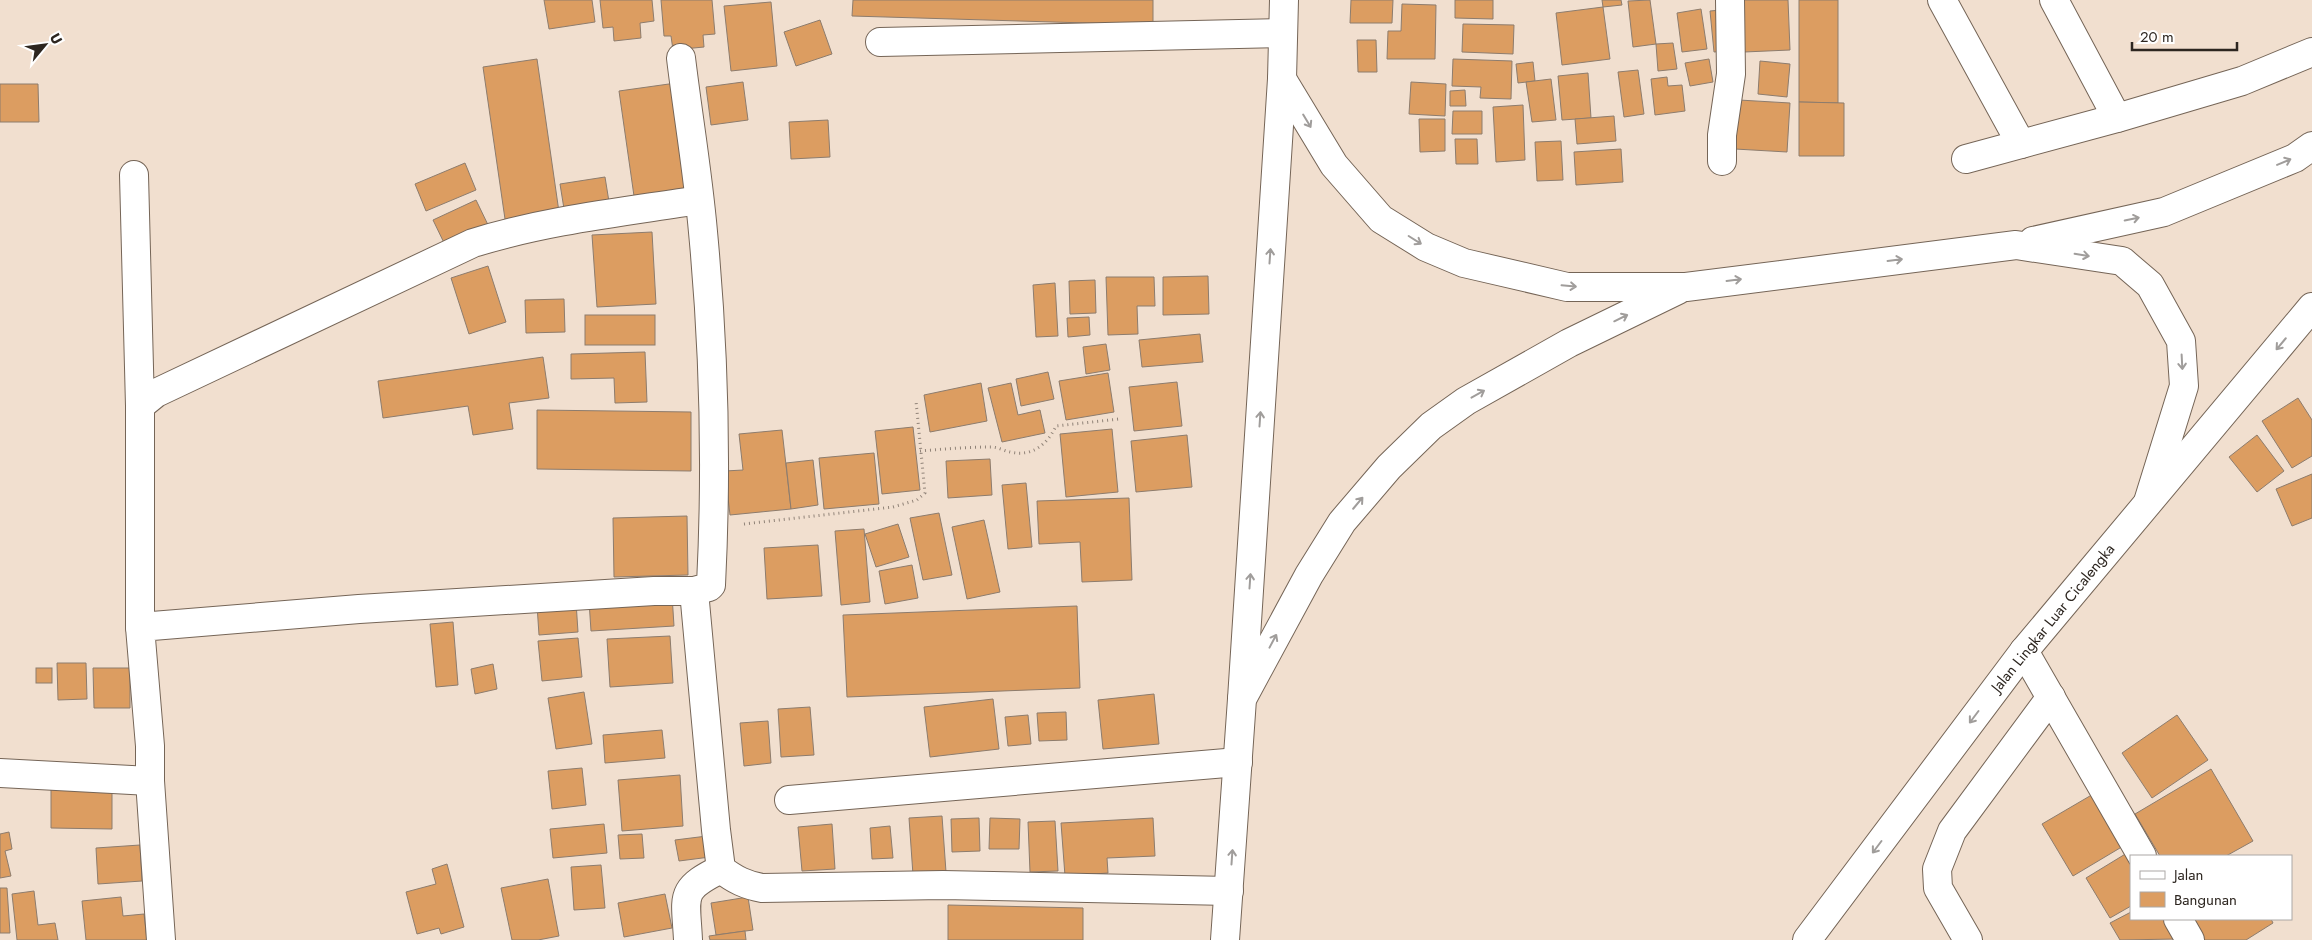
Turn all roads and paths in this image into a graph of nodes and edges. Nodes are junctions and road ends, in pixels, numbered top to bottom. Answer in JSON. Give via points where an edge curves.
{"nodes":[{"id":1,"x":1284,"y":0,"type":"edge"},
{"id":2,"x":1730,"y":0,"type":"edge"},
{"id":3,"x":1942,"y":0,"type":"edge"},
{"id":4,"x":2054,"y":0,"type":"edge"},
{"id":5,"x":1283,"y":32,"type":"junction"},
{"id":6,"x":880,"y":42,"type":"dead end"},
{"id":7,"x":2312,"y":52,"type":"edge"},
{"id":8,"x":681,"y":58,"type":"dead end"},
{"id":9,"x":1282,"y":79,"type":"junction"},
{"id":10,"x":2117,"y":118,"type":"junction"},
{"id":11,"x":2021,"y":144,"type":"junction"},
{"id":12,"x":2312,"y":146,"type":"edge"},
{"id":13,"x":1966,"y":159,"type":"dead end"},
{"id":14,"x":1722,"y":161,"type":"dead end"},
{"id":15,"x":134,"y":175,"type":"dead end"},
{"id":16,"x":699,"y":200,"type":"junction"},
{"id":17,"x":2016,"y":244,"type":"junction"},
{"id":18,"x":1686,"y":287,"type":"junction"},
{"id":19,"x":2312,"y":307,"type":"edge"},
{"id":20,"x":916,"y":402,"type":"dead end"},
{"id":21,"x":140,"y":406,"type":"junction"},
{"id":22,"x":1119,"y":419,"type":"dead end"},
{"id":23,"x":920,"y":451,"type":"junction"},
{"id":24,"x":2148,"y":502,"type":"junction"},
{"id":25,"x":713,"y":527,"type":"junction"},
{"id":26,"x":694,"y":591,"type":"junction"},
{"id":27,"x":140,"y":627,"type":"junction"},
{"id":28,"x":2024,"y":651,"type":"junction"},
{"id":29,"x":2051,"y":697,"type":"junction"},
{"id":30,"x":1242,"y":699,"type":"junction"},
{"id":31,"x":1238,"y":762,"type":"junction"},
{"id":32,"x":0,"y":773,"type":"edge"},
{"id":33,"x":150,"y":781,"type":"junction"},
{"id":34,"x":789,"y":800,"type":"dead end"},
{"id":35,"x":2141,"y":855,"type":"edge"},
{"id":36,"x":721,"y":869,"type":"junction"},
{"id":37,"x":1229,"y":891,"type":"junction"},
{"id":38,"x":2179,"y":920,"type":"edge"},
{"id":39,"x":161,"y":940,"type":"edge"},
{"id":40,"x":688,"y":940,"type":"edge"},
{"id":41,"x":1225,"y":940,"type":"edge"},
{"id":42,"x":1807,"y":940,"type":"edge"},
{"id":43,"x":1968,"y":940,"type":"edge"},
{"id":44,"x":2190,"y":940,"type":"edge"}],
"edges":[{"from":1,"to":5,"type":"main road"},
{"from":2,"to":14,"type":"main road","via":[[1731,74],[1722,135]]},
{"from":3,"to":11,"type":"main road"},
{"from":4,"to":10,"type":"main road"},
{"from":5,"to":6,"type":"main road"},
{"from":5,"to":9,"type":"main road"},
{"from":7,"to":10,"type":"main road","via":[[2242,81]]},
{"from":8,"to":16,"type":"main road"},
{"from":9,"to":18,"type":"main road","one_way":true,"via":[[1334,165],[1381,219],[1426,247],[1464,263],[1567,287]]},
{"from":30,"to":9,"type":"main road","one_way":true},
{"from":10,"to":11,"type":"main road"},
{"from":11,"to":13,"type":"main road"},
{"from":17,"to":12,"type":"main road","one_way":true,"via":[[2164,212],[2295,158]]},
{"from":15,"to":21,"type":"main road"},
{"from":16,"to":21,"type":"main road","via":[[514,230],[473,244],[156,393]]},
{"from":16,"to":25,"type":"main road","via":[[713,394]]},
{"from":18,"to":17,"type":"main road","one_way":true},
{"from":17,"to":24,"type":"main road","one_way":true,"via":[[2122,261],[2150,285],[2182,342],[2184,386]]},
{"from":30,"to":18,"type":"main road","one_way":true,"via":[[1309,575],[1342,522],[1389,467],[1431,426],[1466,401],[1570,343]]},
{"from":19,"to":24,"type":"main road","name":"Jalan Lingkar Luar Cicalengka","one_way":true},
{"from":20,"to":23,"type":"path"},
{"from":21,"to":27,"type":"main road"},
{"from":22,"to":23,"type":"path","via":[[1056,426],[1049,440],[1040,448],[1023,454],[994,447]]},
{"from":23,"to":25,"type":"path","via":[[925,493],[917,500],[893,507]]},
{"from":24,"to":28,"type":"main road","name":"Jalan Lingkar Luar Cicalengka"},
{"from":25,"to":26,"type":"main road","via":[[711,585]]},
{"from":26,"to":27,"type":"main road","via":[[359,609]]},
{"from":26,"to":36,"type":"main road"},
{"from":27,"to":33,"type":"main road"},
{"from":28,"to":29,"type":"main road"},
{"from":28,"to":42,"type":"main road","name":"Jalan Lingkar Luar Cicalengka","one_way":true},
{"from":29,"to":35,"type":"main road"},
{"from":29,"to":43,"type":"main road","via":[[1952,831],[1937,868],[1938,888]]},
{"from":30,"to":31,"type":"main road"},
{"from":31,"to":34,"type":"main road"},
{"from":37,"to":31,"type":"main road","one_way":true},
{"from":32,"to":33,"type":"main road"},
{"from":33,"to":39,"type":"main road"},
{"from":36,"to":37,"type":"main road","via":[[744,884],[762,888],[943,885]]},
{"from":36,"to":40,"type":"main road","via":[[698,880],[690,889],[686,899]]},
{"from":37,"to":41,"type":"main road"},
{"from":38,"to":44,"type":"main road"}]}
